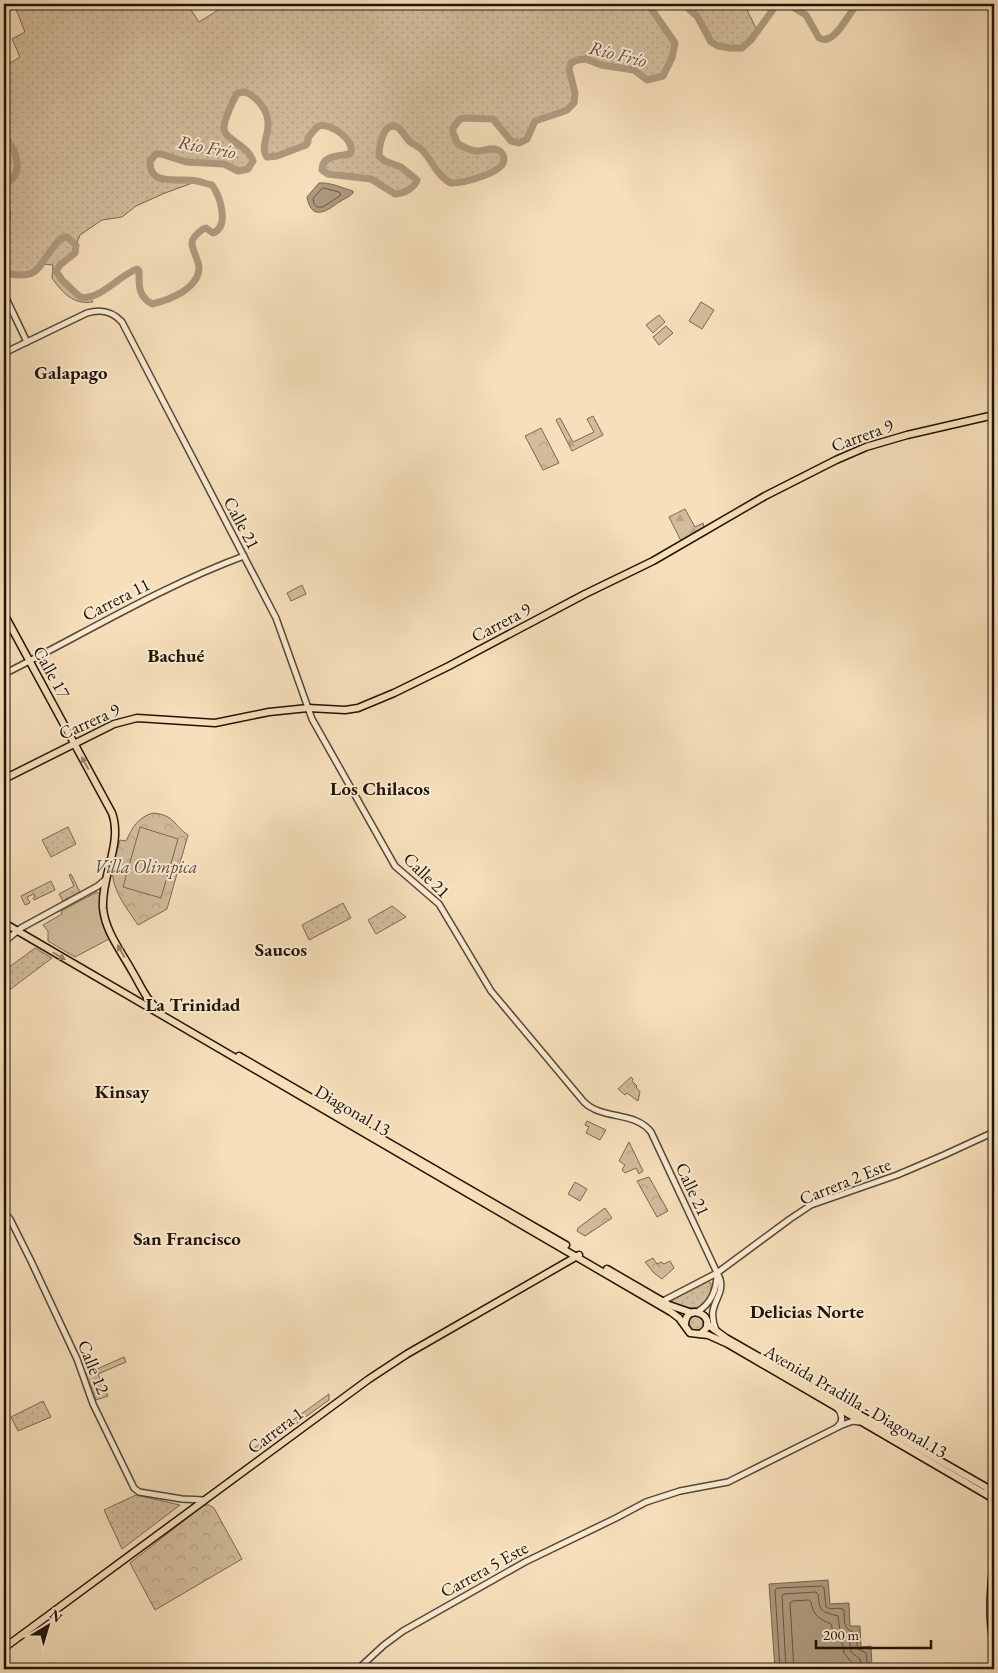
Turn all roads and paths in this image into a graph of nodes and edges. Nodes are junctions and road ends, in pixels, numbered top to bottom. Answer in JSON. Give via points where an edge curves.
{"nodes":[{"id":1,"x":4,"y":294,"type":"edge"},
{"id":2,"x":27,"y":342,"type":"junction"},
{"id":3,"x":4,"y":353,"type":"edge"},
{"id":4,"x":994,"y":415,"type":"edge"},
{"id":5,"x":244,"y":556,"type":"junction"},
{"id":6,"x":4,"y":614,"type":"edge"},
{"id":7,"x":28,"y":661,"type":"junction"},
{"id":8,"x":4,"y":674,"type":"edge"},
{"id":9,"x":308,"y":708,"type":"junction"},
{"id":10,"x":74,"y":743,"type":"junction"},
{"id":11,"x":4,"y":779,"type":"edge"},
{"id":12,"x":115,"y":824,"type":"joint"},
{"id":13,"x":106,"y":879,"type":"junction"},
{"id":14,"x":103,"y":894,"type":"junction"},
{"id":15,"x":4,"y":923,"type":"edge"},
{"id":16,"x":17,"y":931,"type":"junction"},
{"id":17,"x":24,"y":935,"type":"junction"},
{"id":18,"x":4,"y":942,"type":"edge"},
{"id":19,"x":122,"y":993,"type":"junction"},
{"id":20,"x":146,"y":993,"type":"junction"},
{"id":21,"x":994,"y":1132,"type":"edge"},
{"id":22,"x":4,"y":1212,"type":"edge"},
{"id":23,"x":580,"y":1256,"type":"junction"},
{"id":24,"x":717,"y":1273,"type":"junction"},
{"id":25,"x":704,"y":1280,"type":"junction"},
{"id":26,"x":714,"y":1290,"type":"junction"},
{"id":27,"x":663,"y":1301,"type":"junction"},
{"id":28,"x":694,"y":1312,"type":"junction"},
{"id":29,"x":707,"y":1324,"type":"junction"},
{"id":30,"x":685,"y":1325,"type":"junction"},
{"id":31,"x":717,"y":1331,"type":"junction"},
{"id":32,"x":700,"y":1334,"type":"junction"},
{"id":33,"x":836,"y":1408,"type":"junction"},
{"id":34,"x":864,"y":1423,"type":"junction"},
{"id":35,"x":837,"y":1427,"type":"junction"},
{"id":36,"x":992,"y":1490,"type":"edge"},
{"id":37,"x":182,"y":1499,"type":"junction"},
{"id":38,"x":204,"y":1500,"type":"junction"},
{"id":39,"x":994,"y":1500,"type":"edge"},
{"id":40,"x":185,"y":1514,"type":"junction"},
{"id":41,"x":994,"y":1559,"type":"edge"},
{"id":42,"x":994,"y":1643,"type":"edge"},
{"id":43,"x":4,"y":1648,"type":"edge"},
{"id":44,"x":358,"y":1669,"type":"edge"}],
"edges":[{"from":1,"to":2,"type":"street"},
{"from":2,"to":3,"type":"street"},
{"from":2,"to":5,"type":"street","name":"Calle 21","via":[[94,311],[108,312],[118,318]]},
{"from":4,"to":9,"type":"main road","name":"Carrera 9","via":[[866,447],[748,505],[662,557],[394,693],[358,708]]},
{"from":5,"to":7,"type":"street","name":"Carrera 11","via":[[173,586]]},
{"from":5,"to":9,"type":"street","name":"Calle 21","via":[[276,618]]},
{"from":6,"to":7,"type":"main road","name":"Calle 17"},
{"from":7,"to":8,"type":"street","name":"Carrera 11"},
{"from":7,"to":10,"type":"main road","name":"Calle 17"},
{"from":9,"to":10,"type":"main road","name":"Carrera 9","via":[[215,723],[132,719]]},
{"from":9,"to":24,"type":"street","name":"Calle 21","via":[[395,866],[439,904],[491,991],[533,1043],[586,1105],[641,1123],[651,1132]]},
{"from":10,"to":11,"type":"main road","name":"Carrera 9"},
{"from":12,"to":10,"type":"main road","name":"Calle 17","one_way":true,"via":[[109,806]]},
{"from":12,"to":13,"type":"main road","name":"Diagonal 13"},
{"from":13,"to":14,"type":"main road","name":"Diagonal 13"},
{"from":13,"to":16,"type":"street"},
{"from":14,"to":17,"type":"street","via":[[96,890],[24,928]]},
{"from":20,"to":14,"type":"main road","name":"Diagonal 13","one_way":true,"via":[[108,927]]},
{"from":15,"to":16,"type":"main road","name":"Diagonal 13"},
{"from":16,"to":17,"type":"main road","name":"Diagonal 13"},
{"from":16,"to":18,"type":"street"},
{"from":17,"to":19,"type":"main road","name":"Diagonal 13","one_way":true},
{"from":19,"to":20,"type":"main road","via":[[143,1002]]},
{"from":19,"to":23,"type":"main road","name":"Diagonal 13"},
{"from":20,"to":23,"type":"main road","name":"Diagonal 13","via":[[158,1009]]},
{"from":21,"to":24,"type":"street","name":"Carrera 2 Este","via":[[944,1156],[811,1206]]},
{"from":22,"to":37,"type":"street","name":"Calle 12","via":[[32,1262],[77,1359],[93,1404],[134,1488],[139,1492]]},
{"from":23,"to":27,"type":"main road","name":"Diagonal 13"},
{"from":23,"to":30,"type":"main road","name":"Diagonal 13","via":[[676,1314]]},
{"from":23,"to":38,"type":"main road","name":"Carrera 1","via":[[407,1354]]},
{"from":24,"to":25,"type":"street","name":"Carrera 2 Este"},
{"from":24,"to":26,"type":"street"},
{"from":24,"to":31,"type":"street","name":"Calle 21","via":[[721,1287],[712,1314]]},
{"from":25,"to":26,"type":"street","via":[[712,1282]]},
{"from":25,"to":27,"type":"street","name":"Carrera 2 Este"},
{"from":26,"to":28,"type":"street","via":[[706,1305]]},
{"from":27,"to":28,"type":"main road","name":"Diagonal 13","via":[[677,1309]]},
{"from":28,"to":29,"type":"main road","via":[[705,1316]]},
{"from":28,"to":30,"type":"main road","via":[[686,1318]]},
{"from":29,"to":31,"type":"main road","name":"Avenida Pradilla - Diagonal 13"},
{"from":29,"to":32,"type":"main road"},
{"from":30,"to":32,"type":"main road","via":[[690,1333]]},
{"from":31,"to":36,"type":"main road","name":"Avenida Pradilla - Diagonal 13"},
{"from":32,"to":33,"type":"main road","name":"Avenida Pradilla - Diagonal 13","via":[[720,1340]]},
{"from":33,"to":34,"type":"main road","name":"Avenida Pradilla - Diagonal 13"},
{"from":33,"to":35,"type":"street","via":[[842,1415]]},
{"from":34,"to":35,"type":"street","via":[[853,1421]]},
{"from":34,"to":39,"type":"main road","name":"Avenida Pradilla - Diagonal 13"},
{"from":35,"to":44,"type":"street","name":"Carrera 5 Este","via":[[728,1482],[653,1499],[525,1562],[403,1631]]},
{"from":37,"to":38,"type":"street","name":"Calle 12"},
{"from":37,"to":40,"type":"street","via":[[188,1510]]},
{"from":38,"to":40,"type":"main road","name":"Carrera 1"},
{"from":40,"to":43,"type":"main road","name":"Carrera 1"},
{"from":41,"to":42,"type":"main road"}]}
